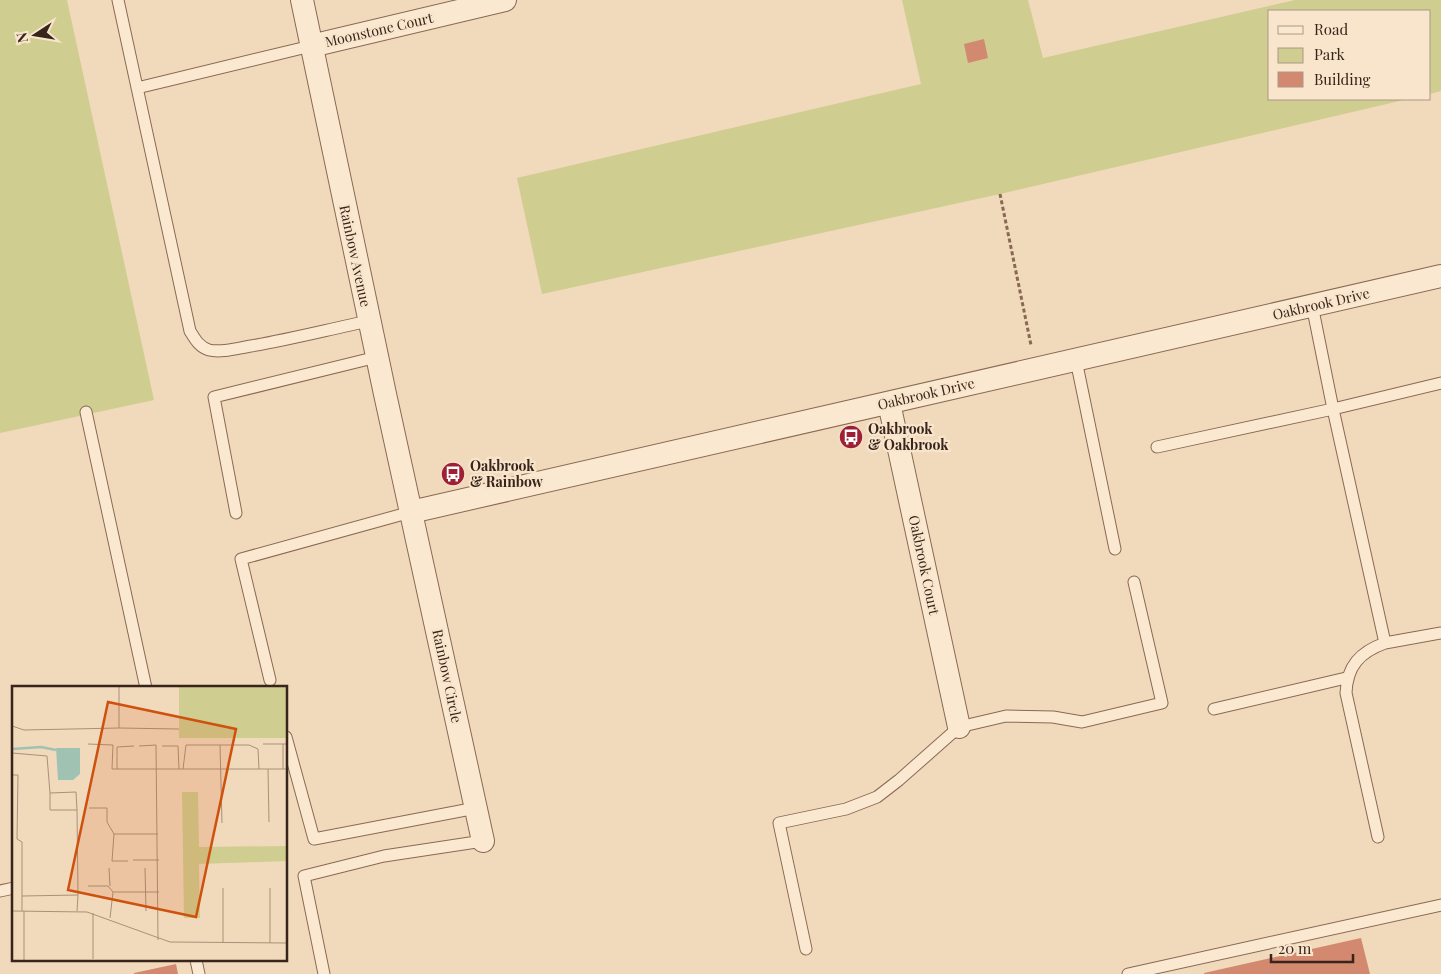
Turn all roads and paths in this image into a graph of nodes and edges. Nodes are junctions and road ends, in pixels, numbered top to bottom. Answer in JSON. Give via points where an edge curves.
{"nodes":[{"id":1,"x":118,"y":0,"type":"edge"},
{"id":2,"x":302,"y":0,"type":"edge"},
{"id":3,"x":504,"y":0,"type":"edge"},
{"id":4,"x":311,"y":46,"type":"junction"},
{"id":5,"x":137,"y":88,"type":"junction"},
{"id":6,"x":1000,"y":194,"type":"dead end"},
{"id":7,"x":1441,"y":276,"type":"edge"},
{"id":8,"x":1312,"y":306,"type":"junction"},
{"id":9,"x":369,"y":321,"type":"junction"},
{"id":10,"x":377,"y":357,"type":"junction"},
{"id":11,"x":1076,"y":360,"type":"junction"},
{"id":12,"x":1036,"y":368,"type":"junction"},
{"id":13,"x":1441,"y":383,"type":"edge"},
{"id":14,"x":889,"y":403,"type":"junction"},
{"id":15,"x":1333,"y":409,"type":"junction"},
{"id":16,"x":86,"y":412,"type":"dead end"},
{"id":17,"x":1157,"y":447,"type":"dead end"},
{"id":18,"x":411,"y":512,"type":"junction"},
{"id":19,"x":236,"y":513,"type":"dead end"},
{"id":20,"x":1115,"y":549,"type":"dead end"},
{"id":21,"x":1134,"y":582,"type":"dead end"},
{"id":22,"x":1441,"y":632,"type":"edge"},
{"id":23,"x":1385,"y":643,"type":"junction"},
{"id":24,"x":1346,"y":678,"type":"junction"},
{"id":25,"x":270,"y":680,"type":"dead end"},
{"id":26,"x":146,"y":686,"type":"edge"},
{"id":27,"x":1214,"y":710,"type":"dead end"},
{"id":28,"x":959,"y":727,"type":"junction"},
{"id":29,"x":288,"y":744,"type":"edge"},
{"id":30,"x":476,"y":808,"type":"junction"},
{"id":31,"x":1378,"y":837,"type":"dead end"},
{"id":32,"x":483,"y":841,"type":"joint"},
{"id":33,"x":1441,"y":904,"type":"edge"},
{"id":34,"x":806,"y":949,"type":"dead end"},
{"id":35,"x":324,"y":974,"type":"edge"},
{"id":36,"x":1128,"y":974,"type":"edge"}],
"edges":[{"from":1,"to":5,"type":"lane"},
{"from":2,"to":4,"type":"street","name":"Rainbow Avenue"},
{"from":3,"to":4,"type":"street","name":"Moonstone Court"},
{"from":4,"to":5,"type":"lane"},
{"from":4,"to":9,"type":"street","name":"Rainbow Avenue"},
{"from":5,"to":9,"type":"lane","via":[[190,331],[195,340],[203,348],[223,350]]},
{"from":6,"to":12,"type":"path"},
{"from":7,"to":8,"type":"street","name":"Oakbrook Drive"},
{"from":8,"to":11,"type":"street","name":"Oakbrook Drive"},
{"from":8,"to":15,"type":"lane"},
{"from":9,"to":10,"type":"street","name":"Rainbow Avenue"},
{"from":10,"to":18,"type":"street","name":"Rainbow Avenue"},
{"from":10,"to":19,"type":"lane","via":[[214,397]]},
{"from":11,"to":12,"type":"street","name":"Oakbrook Drive"},
{"from":11,"to":20,"type":"lane"},
{"from":12,"to":14,"type":"street","name":"Oakbrook Drive"},
{"from":13,"to":15,"type":"lane"},
{"from":14,"to":18,"type":"street","name":"Oakbrook Drive"},
{"from":14,"to":28,"type":"street","name":"Oakbrook Court"},
{"from":15,"to":17,"type":"lane"},
{"from":15,"to":23,"type":"lane"},
{"from":16,"to":26,"type":"lane"},
{"from":18,"to":25,"type":"lane","via":[[240,559]]},
{"from":18,"to":30,"type":"street","name":"Rainbow Circle"},
{"from":21,"to":28,"type":"lane","via":[[1162,703],[1082,722],[1053,717],[1006,716]]},
{"from":22,"to":23,"type":"lane"},
{"from":23,"to":24,"type":"lane","via":[[1364,653]]},
{"from":24,"to":27,"type":"lane"},
{"from":24,"to":31,"type":"lane","via":[[1346,693]]},
{"from":28,"to":34,"type":"lane","via":[[877,797],[846,809],[779,823]]},
{"from":29,"to":30,"type":"lane","via":[[314,839]]},
{"from":30,"to":32,"type":"street","name":"Rainbow Circle"},
{"from":32,"to":35,"type":"lane","via":[[384,856],[304,876]]},
{"from":33,"to":36,"type":"lane"}]}
